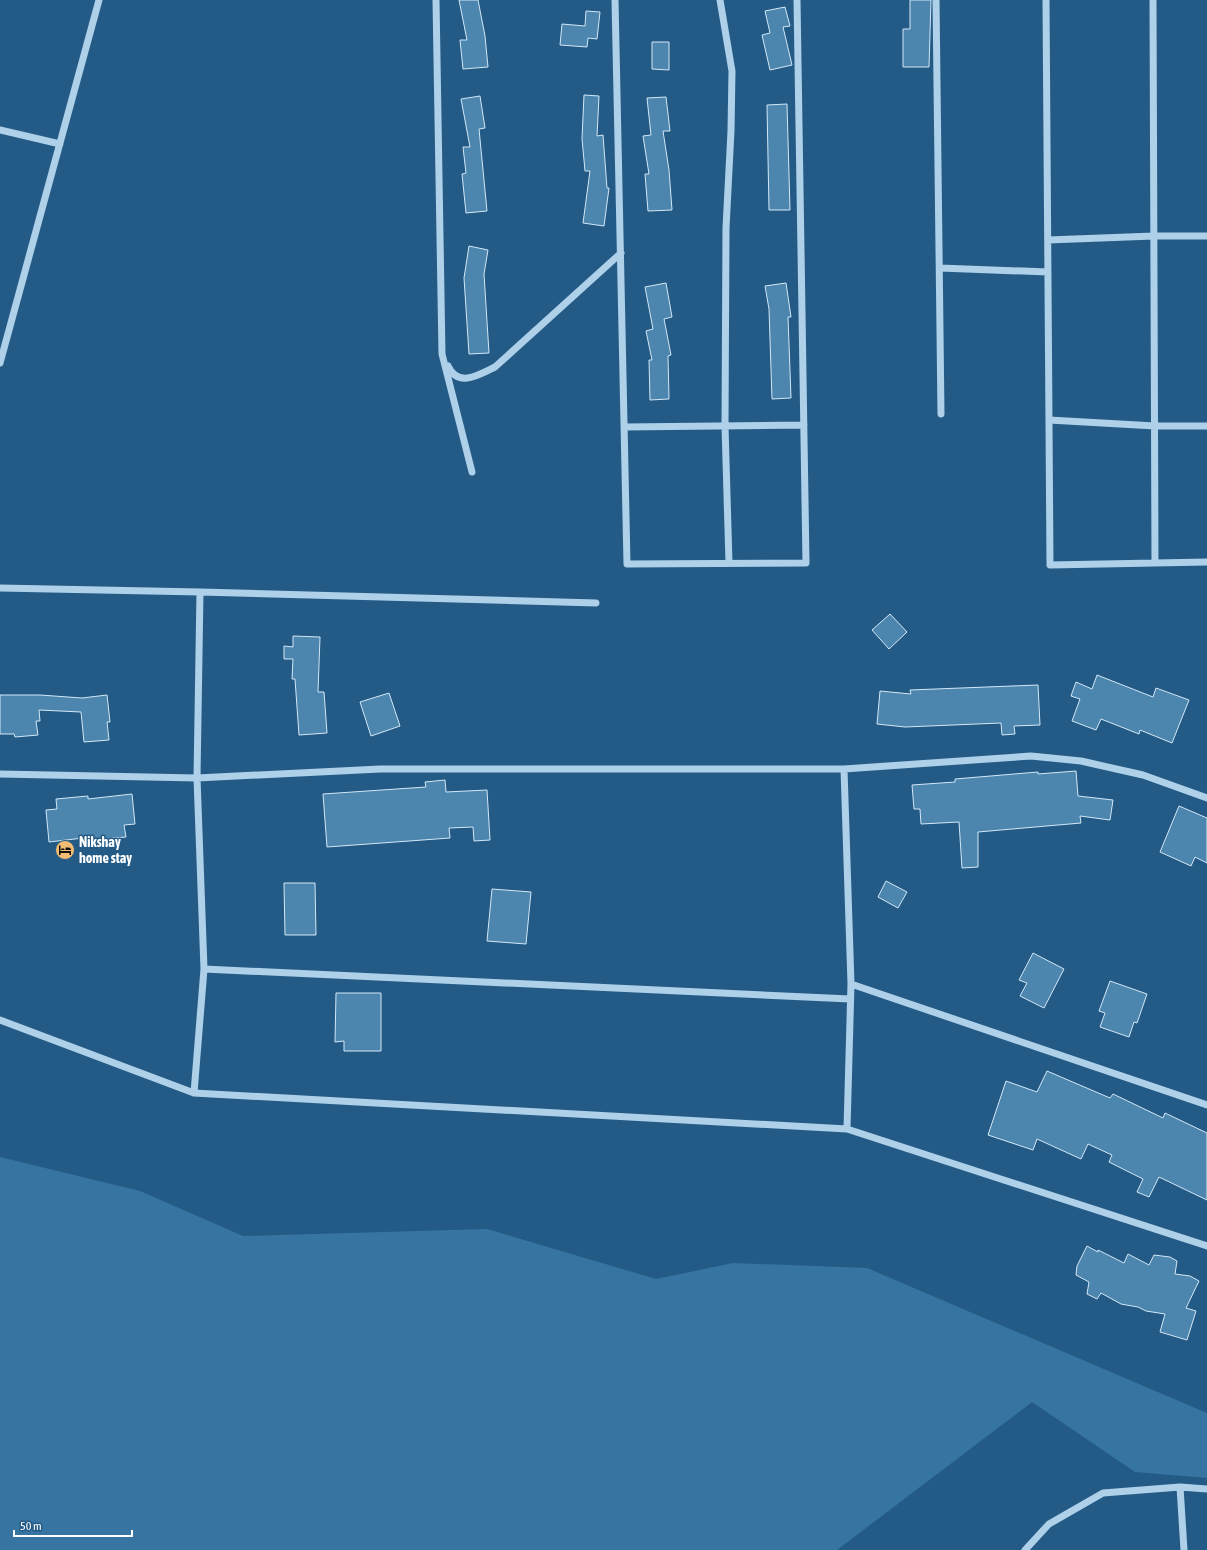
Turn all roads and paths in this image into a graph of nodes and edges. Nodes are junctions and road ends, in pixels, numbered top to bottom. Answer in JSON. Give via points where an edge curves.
{"nodes":[{"id":1,"x":99,"y":0,"type":"edge"},
{"id":2,"x":436,"y":0,"type":"edge"},
{"id":3,"x":616,"y":0,"type":"edge"},
{"id":4,"x":720,"y":0,"type":"edge"},
{"id":5,"x":797,"y":0,"type":"edge"},
{"id":6,"x":936,"y":0,"type":"edge"},
{"id":7,"x":1046,"y":0,"type":"edge"},
{"id":8,"x":1153,"y":0,"type":"edge"},
{"id":9,"x":0,"y":130,"type":"edge"},
{"id":10,"x":60,"y":144,"type":"junction"},
{"id":11,"x":1154,"y":236,"type":"junction"},
{"id":12,"x":1207,"y":236,"type":"edge"},
{"id":13,"x":1048,"y":240,"type":"junction"},
{"id":14,"x":621,"y":253,"type":"junction"},
{"id":15,"x":940,"y":268,"type":"junction"},
{"id":16,"x":1048,"y":272,"type":"junction"},
{"id":17,"x":442,"y":354,"type":"junction"},
{"id":18,"x":0,"y":363,"type":"edge"},
{"id":19,"x":942,"y":414,"type":"dead end"},
{"id":20,"x":1049,"y":420,"type":"junction"},
{"id":21,"x":804,"y":425,"type":"junction"},
{"id":22,"x":725,"y":426,"type":"junction"},
{"id":23,"x":1155,"y":426,"type":"junction"},
{"id":24,"x":1207,"y":426,"type":"edge"},
{"id":25,"x":624,"y":427,"type":"junction"},
{"id":26,"x":472,"y":472,"type":"dead end"},
{"id":27,"x":1207,"y":562,"type":"edge"},
{"id":28,"x":729,"y":563,"type":"junction"},
{"id":29,"x":1155,"y":563,"type":"junction"},
{"id":30,"x":0,"y":588,"type":"edge"},
{"id":31,"x":200,"y":592,"type":"junction"},
{"id":32,"x":596,"y":603,"type":"dead end"},
{"id":33,"x":844,"y":769,"type":"junction"},
{"id":34,"x":0,"y":774,"type":"edge"},
{"id":35,"x":197,"y":778,"type":"junction"},
{"id":36,"x":1207,"y":798,"type":"edge"},
{"id":37,"x":204,"y":969,"type":"junction"},
{"id":38,"x":852,"y":984,"type":"junction"},
{"id":39,"x":850,"y":999,"type":"junction"},
{"id":40,"x":0,"y":1020,"type":"edge"},
{"id":41,"x":194,"y":1093,"type":"junction"},
{"id":42,"x":1207,"y":1105,"type":"edge"},
{"id":43,"x":847,"y":1129,"type":"junction"},
{"id":44,"x":1207,"y":1246,"type":"edge"},
{"id":45,"x":1180,"y":1487,"type":"junction"},
{"id":46,"x":1207,"y":1489,"type":"edge"},
{"id":47,"x":1025,"y":1550,"type":"edge"},
{"id":48,"x":1184,"y":1550,"type":"edge"}],
"edges":[{"from":1,"to":10,"type":"street"},
{"from":2,"to":17,"type":"street"},
{"from":3,"to":14,"type":"street"},
{"from":4,"to":22,"type":"street","via":[[732,71],[726,228]]},
{"from":5,"to":21,"type":"street"},
{"from":6,"to":15,"type":"street"},
{"from":7,"to":13,"type":"street"},
{"from":8,"to":11,"type":"street"},
{"from":9,"to":10,"type":"street"},
{"from":10,"to":18,"type":"street"},
{"from":11,"to":12,"type":"street"},
{"from":11,"to":13,"type":"street"},
{"from":11,"to":23,"type":"street"},
{"from":13,"to":16,"type":"street"},
{"from":14,"to":17,"type":"street","via":[[495,367],[473,378],[460,378],[450,371]]},
{"from":14,"to":25,"type":"street"},
{"from":15,"to":16,"type":"street"},
{"from":15,"to":19,"type":"street"},
{"from":16,"to":20,"type":"street"},
{"from":17,"to":26,"type":"street"},
{"from":20,"to":23,"type":"street"},
{"from":20,"to":29,"type":"street","via":[[1050,565]]},
{"from":21,"to":22,"type":"street"},
{"from":21,"to":28,"type":"street","via":[[806,563]]},
{"from":22,"to":25,"type":"street"},
{"from":22,"to":28,"type":"street"},
{"from":23,"to":24,"type":"street"},
{"from":23,"to":29,"type":"street"},
{"from":25,"to":28,"type":"street","via":[[627,564]]},
{"from":27,"to":29,"type":"street"},
{"from":30,"to":31,"type":"street"},
{"from":31,"to":32,"type":"street"},
{"from":31,"to":35,"type":"street"},
{"from":33,"to":35,"type":"street","via":[[380,769]]},
{"from":33,"to":36,"type":"street","via":[[1031,756],[1081,761],[1143,775]]},
{"from":33,"to":38,"type":"street"},
{"from":34,"to":35,"type":"street"},
{"from":35,"to":37,"type":"street"},
{"from":37,"to":39,"type":"street"},
{"from":37,"to":41,"type":"street"},
{"from":38,"to":39,"type":"street"},
{"from":38,"to":42,"type":"street"},
{"from":39,"to":43,"type":"street"},
{"from":40,"to":41,"type":"street"},
{"from":41,"to":43,"type":"street"},
{"from":43,"to":44,"type":"street"},
{"from":45,"to":46,"type":"street"},
{"from":45,"to":47,"type":"street","via":[[1103,1493],[1049,1524]]},
{"from":45,"to":48,"type":"street"}]}
